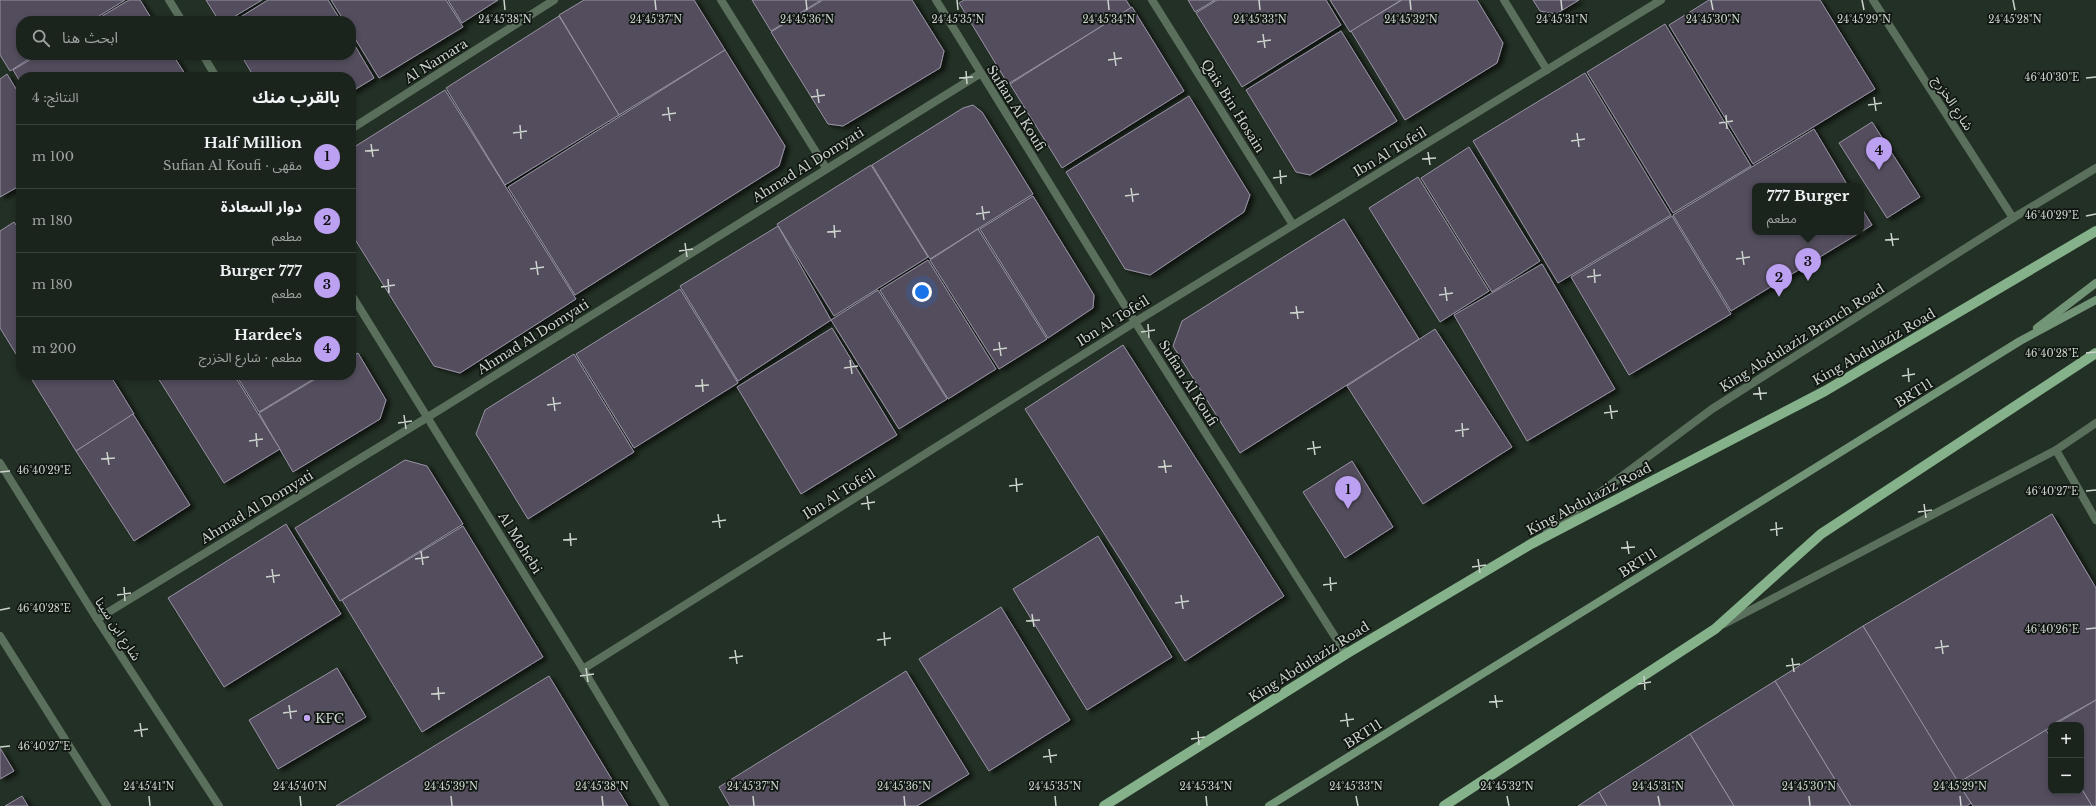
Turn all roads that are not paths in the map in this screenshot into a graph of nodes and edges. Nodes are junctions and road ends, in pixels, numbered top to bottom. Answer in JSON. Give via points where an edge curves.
{"nodes":[{"id":1,"x":169,"y":0,"type":"edge"},
{"id":2,"x":554,"y":0,"type":"edge"},
{"id":3,"x":721,"y":0,"type":"edge"},
{"id":4,"x":936,"y":0,"type":"edge"},
{"id":5,"x":1152,"y":0,"type":"edge"},
{"id":6,"x":1504,"y":0,"type":"edge"},
{"id":7,"x":1661,"y":0,"type":"edge"},
{"id":8,"x":1873,"y":0,"type":"edge"},
{"id":9,"x":179,"y":16,"type":"edge"},
{"id":10,"x":206,"y":60,"type":"edge"},
{"id":11,"x":1547,"y":70,"type":"junction"},
{"id":12,"x":213,"y":72,"type":"edge"},
{"id":13,"x":981,"y":73,"type":"junction"},
{"id":14,"x":356,"y":126,"type":"edge"},
{"id":15,"x":826,"y":168,"type":"junction"},
{"id":16,"x":2096,"y":168,"type":"edge"},
{"id":17,"x":2013,"y":218,"type":"junction"},
{"id":18,"x":1293,"y":225,"type":"junction"},
{"id":19,"x":2096,"y":231,"type":"edge"},
{"id":20,"x":2096,"y":283,"type":"edge"},
{"id":21,"x":2096,"y":300,"type":"edge"},
{"id":22,"x":356,"y":302,"type":"edge"},
{"id":23,"x":1134,"y":322,"type":"junction"},
{"id":24,"x":2020,"y":341,"type":"junction"},
{"id":25,"x":2096,"y":353,"type":"edge"},
{"id":26,"x":428,"y":417,"type":"junction"},
{"id":27,"x":2096,"y":423,"type":"edge"},
{"id":28,"x":2056,"y":450,"type":"junction"},
{"id":29,"x":0,"y":463,"type":"edge"},
{"id":30,"x":2096,"y":520,"type":"edge"},
{"id":31,"x":1531,"y":544,"type":"junction"},
{"id":32,"x":97,"y":619,"type":"junction"},
{"id":33,"x":1714,"y":629,"type":"junction"},
{"id":34,"x":0,"y":636,"type":"edge"},
{"id":35,"x":1346,"y":654,"type":"junction"},
{"id":36,"x":583,"y":669,"type":"junction"},
{"id":37,"x":107,"y":806,"type":"edge"},
{"id":38,"x":219,"y":806,"type":"edge"},
{"id":39,"x":665,"y":806,"type":"edge"},
{"id":40,"x":1104,"y":806,"type":"edge"},
{"id":41,"x":1269,"y":806,"type":"edge"},
{"id":42,"x":1444,"y":806,"type":"edge"}],
"edges":[{"from":1,"to":9,"type":"street"},
{"from":2,"to":14,"type":"street","name":"Al Namara"},
{"from":3,"to":15,"type":"street"},
{"from":4,"to":13,"type":"street","name":"Sufian Al Koufi"},
{"from":5,"to":18,"type":"street","name":"Qais Bin Hosain"},
{"from":6,"to":11,"type":"street"},
{"from":7,"to":11,"type":"street","name":"Ibn Al Tofeil"},
{"from":8,"to":17,"type":"street","name":"شارع الخزرج"},
{"from":10,"to":12,"type":"street"},
{"from":11,"to":18,"type":"street","name":"Ibn Al Tofeil"},
{"from":13,"to":15,"type":"street","name":"Ahmad Al Domyati"},
{"from":13,"to":23,"type":"street","name":"Sufian Al Koufi"},
{"from":15,"to":26,"type":"street","name":"Ahmad Al Domyati"},
{"from":16,"to":17,"type":"street","name":"King Abdulaziz Branch Road"},
{"from":17,"to":31,"type":"street","name":"King Abdulaziz Branch Road","via":[[1712,409]]},
{"from":18,"to":23,"type":"street","name":"Ibn Al Tofeil"},
{"from":19,"to":31,"type":"main road","name":"King Abdulaziz Road","via":[[1825,391]]},
{"from":20,"to":24,"type":"main road","name":"BRT11"},
{"from":21,"to":24,"type":"main road","name":"BRT11"},
{"from":22,"to":26,"type":"street","name":"Al Mohebi"},
{"from":23,"to":35,"type":"street","name":"Sufian Al Koufi"},
{"from":23,"to":36,"type":"street","name":"Ibn Al Tofeil"},
{"from":24,"to":41,"type":"main road","name":"BRT11"},
{"from":25,"to":33,"type":"main road","via":[[1821,534]]},
{"from":26,"to":32,"type":"street","name":"Ahmad Al Domyati"},
{"from":26,"to":36,"type":"street","name":"Al Mohebi"},
{"from":27,"to":28,"type":"street"},
{"from":28,"to":30,"type":"street"},
{"from":28,"to":33,"type":"street"},
{"from":29,"to":32,"type":"street","name":"شارع ابن سينا"},
{"from":31,"to":35,"type":"main road","name":"King Abdulaziz Road"},
{"from":32,"to":38,"type":"street","name":"شارع ابن سينا"},
{"from":33,"to":42,"type":"main road"},
{"from":34,"to":37,"type":"street"},
{"from":35,"to":40,"type":"main road","name":"King Abdulaziz Road"},
{"from":36,"to":39,"type":"street","name":"Al Mohebi"}]}
